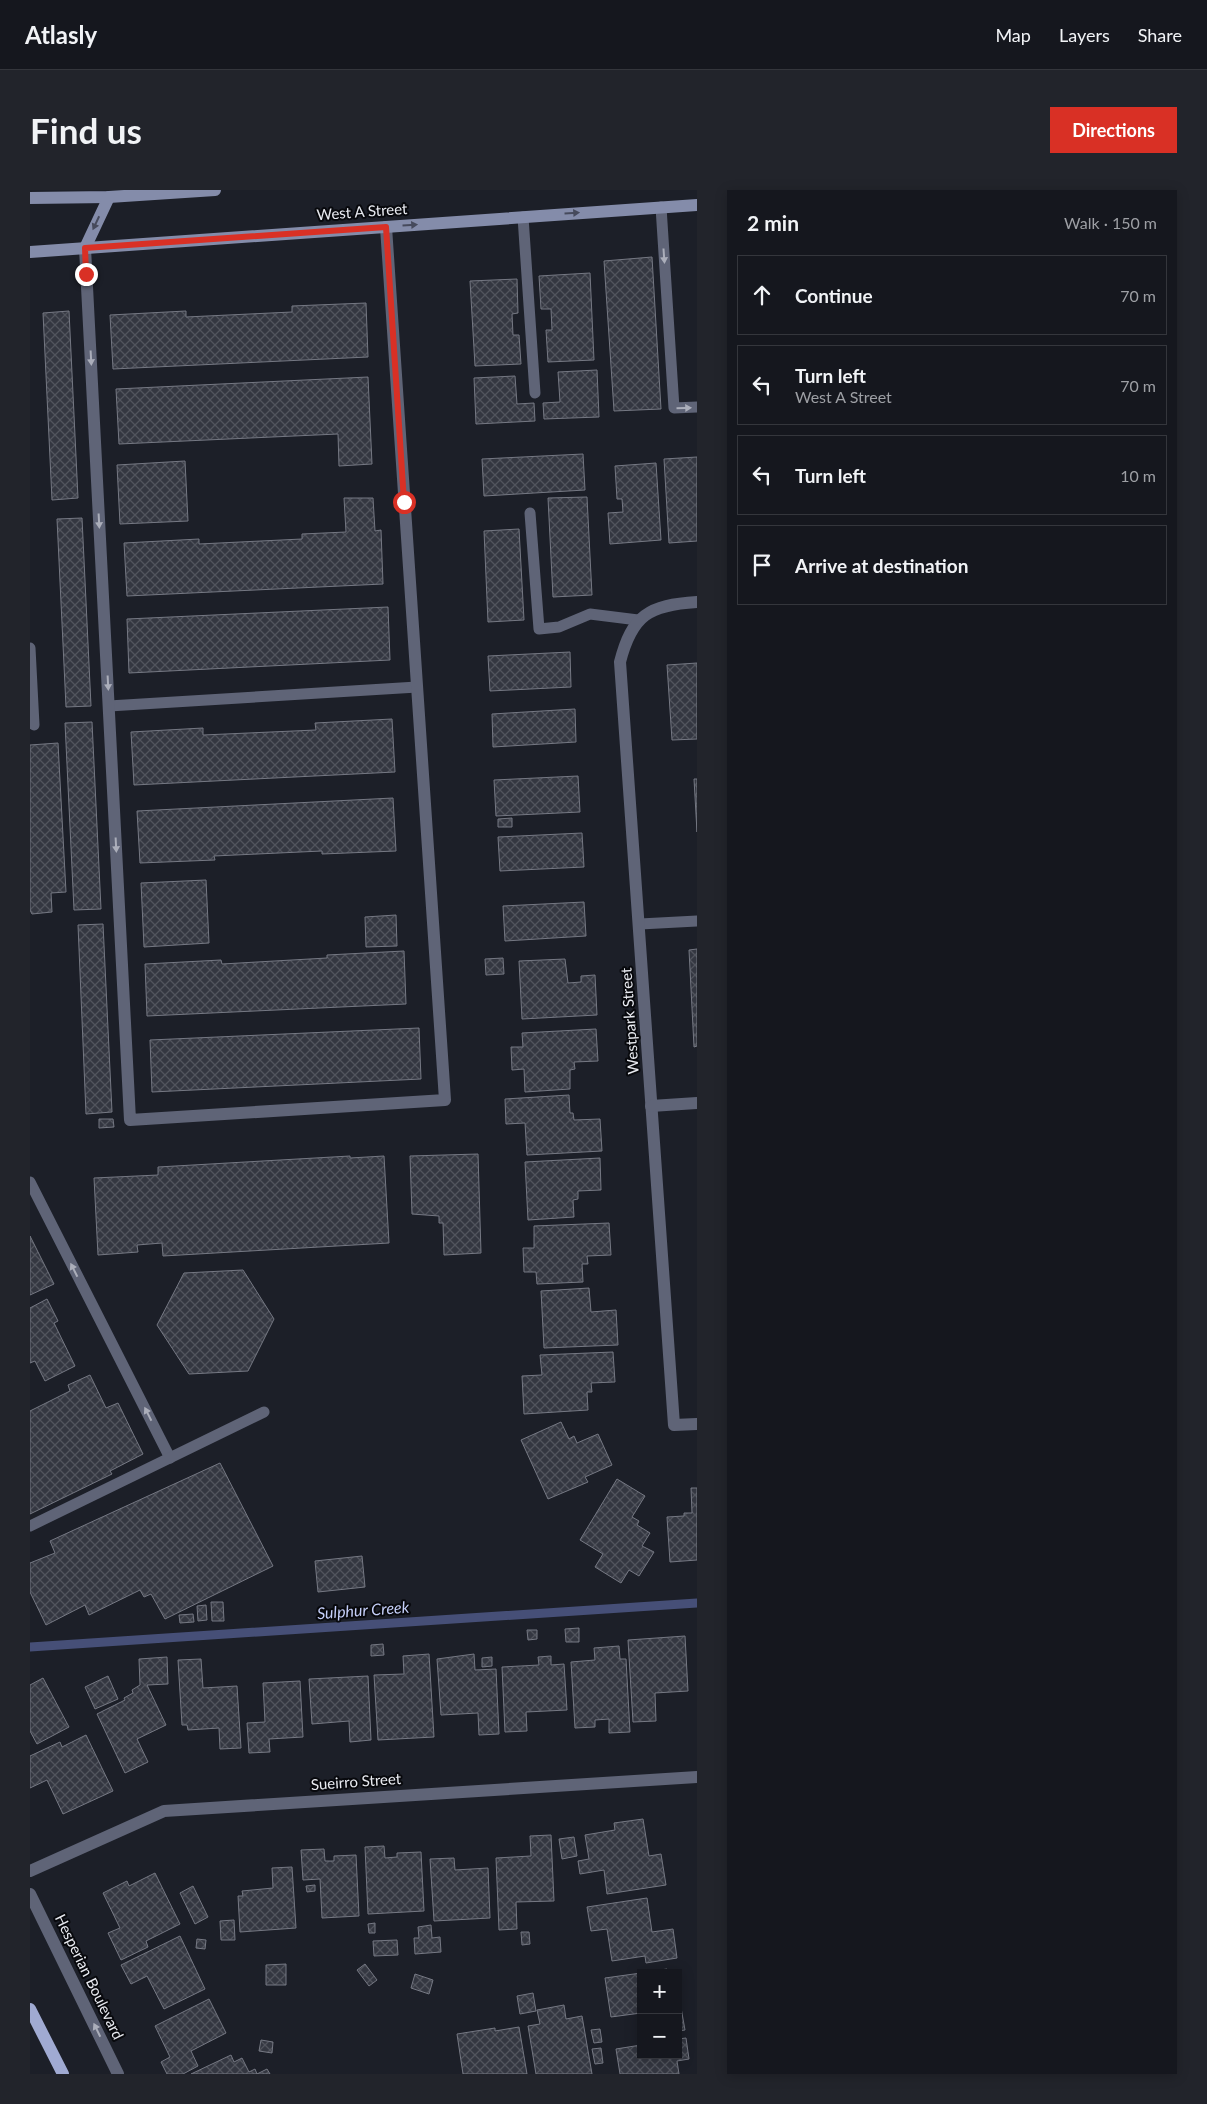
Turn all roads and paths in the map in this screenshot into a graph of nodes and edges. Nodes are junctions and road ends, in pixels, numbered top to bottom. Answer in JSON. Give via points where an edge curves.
{"nodes":[{"id":1,"x":214,"y":190,"type":"edge"},
{"id":2,"x":109,"y":197,"type":"junction"},
{"id":3,"x":30,"y":198,"type":"edge"},
{"id":4,"x":697,"y":204,"type":"edge"},
{"id":5,"x":661,"y":207,"type":"junction"},
{"id":6,"x":523,"y":217,"type":"junction"},
{"id":7,"x":386,"y":227,"type":"junction"},
{"id":8,"x":85,"y":248,"type":"junction"},
{"id":9,"x":30,"y":252,"type":"edge"},
{"id":10,"x":535,"y":392,"type":"dead end"},
{"id":11,"x":697,"y":407,"type":"edge"},
{"id":12,"x":530,"y":513,"type":"dead end"},
{"id":13,"x":697,"y":602,"type":"edge"},
{"id":14,"x":638,"y":620,"type":"junction"},
{"id":15,"x":30,"y":648,"type":"edge"},
{"id":16,"x":417,"y":687,"type":"junction"},
{"id":17,"x":109,"y":706,"type":"junction"},
{"id":18,"x":34,"y":725,"type":"dead end"},
{"id":19,"x":697,"y":921,"type":"edge"},
{"id":20,"x":640,"y":924,"type":"junction"},
{"id":21,"x":697,"y":1103,"type":"edge"},
{"id":22,"x":651,"y":1106,"type":"junction"},
{"id":23,"x":30,"y":1182,"type":"edge"},
{"id":24,"x":264,"y":1412,"type":"dead end"},
{"id":25,"x":697,"y":1424,"type":"edge"},
{"id":26,"x":170,"y":1458,"type":"junction"},
{"id":27,"x":30,"y":1526,"type":"edge"},
{"id":28,"x":697,"y":1777,"type":"edge"},
{"id":29,"x":30,"y":1871,"type":"edge"},
{"id":30,"x":30,"y":1894,"type":"edge"},
{"id":31,"x":30,"y":2009,"type":"edge"},
{"id":32,"x":63,"y":2074,"type":"edge"},
{"id":33,"x":118,"y":2074,"type":"edge"}],
"edges":[{"from":1,"to":2,"type":"main road"},
{"from":2,"to":3,"type":"main road"},
{"from":2,"to":8,"type":"main road","one_way":true},
{"from":4,"to":5,"type":"main road","name":"West A Street"},
{"from":6,"to":5,"type":"main road","name":"West A Street","one_way":true},
{"from":5,"to":11,"type":"lane","one_way":true,"via":[[674,408]]},
{"from":7,"to":6,"type":"main road","name":"West A Street","one_way":true},
{"from":6,"to":10,"type":"lane"},
{"from":7,"to":8,"type":"main road","name":"West A Street"},
{"from":7,"to":16,"type":"street"},
{"from":8,"to":9,"type":"main road","name":"West A Street"},
{"from":8,"to":17,"type":"street","one_way":true},
{"from":12,"to":14,"type":"lane","via":[[539,629],[559,628],[590,614]]},
{"from":13,"to":14,"type":"street","via":[[655,609]]},
{"from":14,"to":20,"type":"street","name":"Westpark Street","via":[[626,639],[620,662]]},
{"from":15,"to":18,"type":"lane"},
{"from":16,"to":17,"type":"lane"},
{"from":17,"to":16,"type":"street","one_way":true,"via":[[130,1120],[445,1100]]},
{"from":19,"to":20,"type":"lane"},
{"from":20,"to":22,"type":"street","name":"Westpark Street"},
{"from":21,"to":22,"type":"street"},
{"from":22,"to":25,"type":"street","name":"Westpark Street","via":[[674,1425]]},
{"from":26,"to":23,"type":"lane","one_way":true},
{"from":24,"to":26,"type":"lane"},
{"from":26,"to":27,"type":"lane"},
{"from":28,"to":29,"type":"street","name":"Sueirro Street","via":[[164,1811]]},
{"from":33,"to":30,"type":"street","name":"Hesperian Boulevard","one_way":true},
{"from":31,"to":32,"type":"main road"}]}
